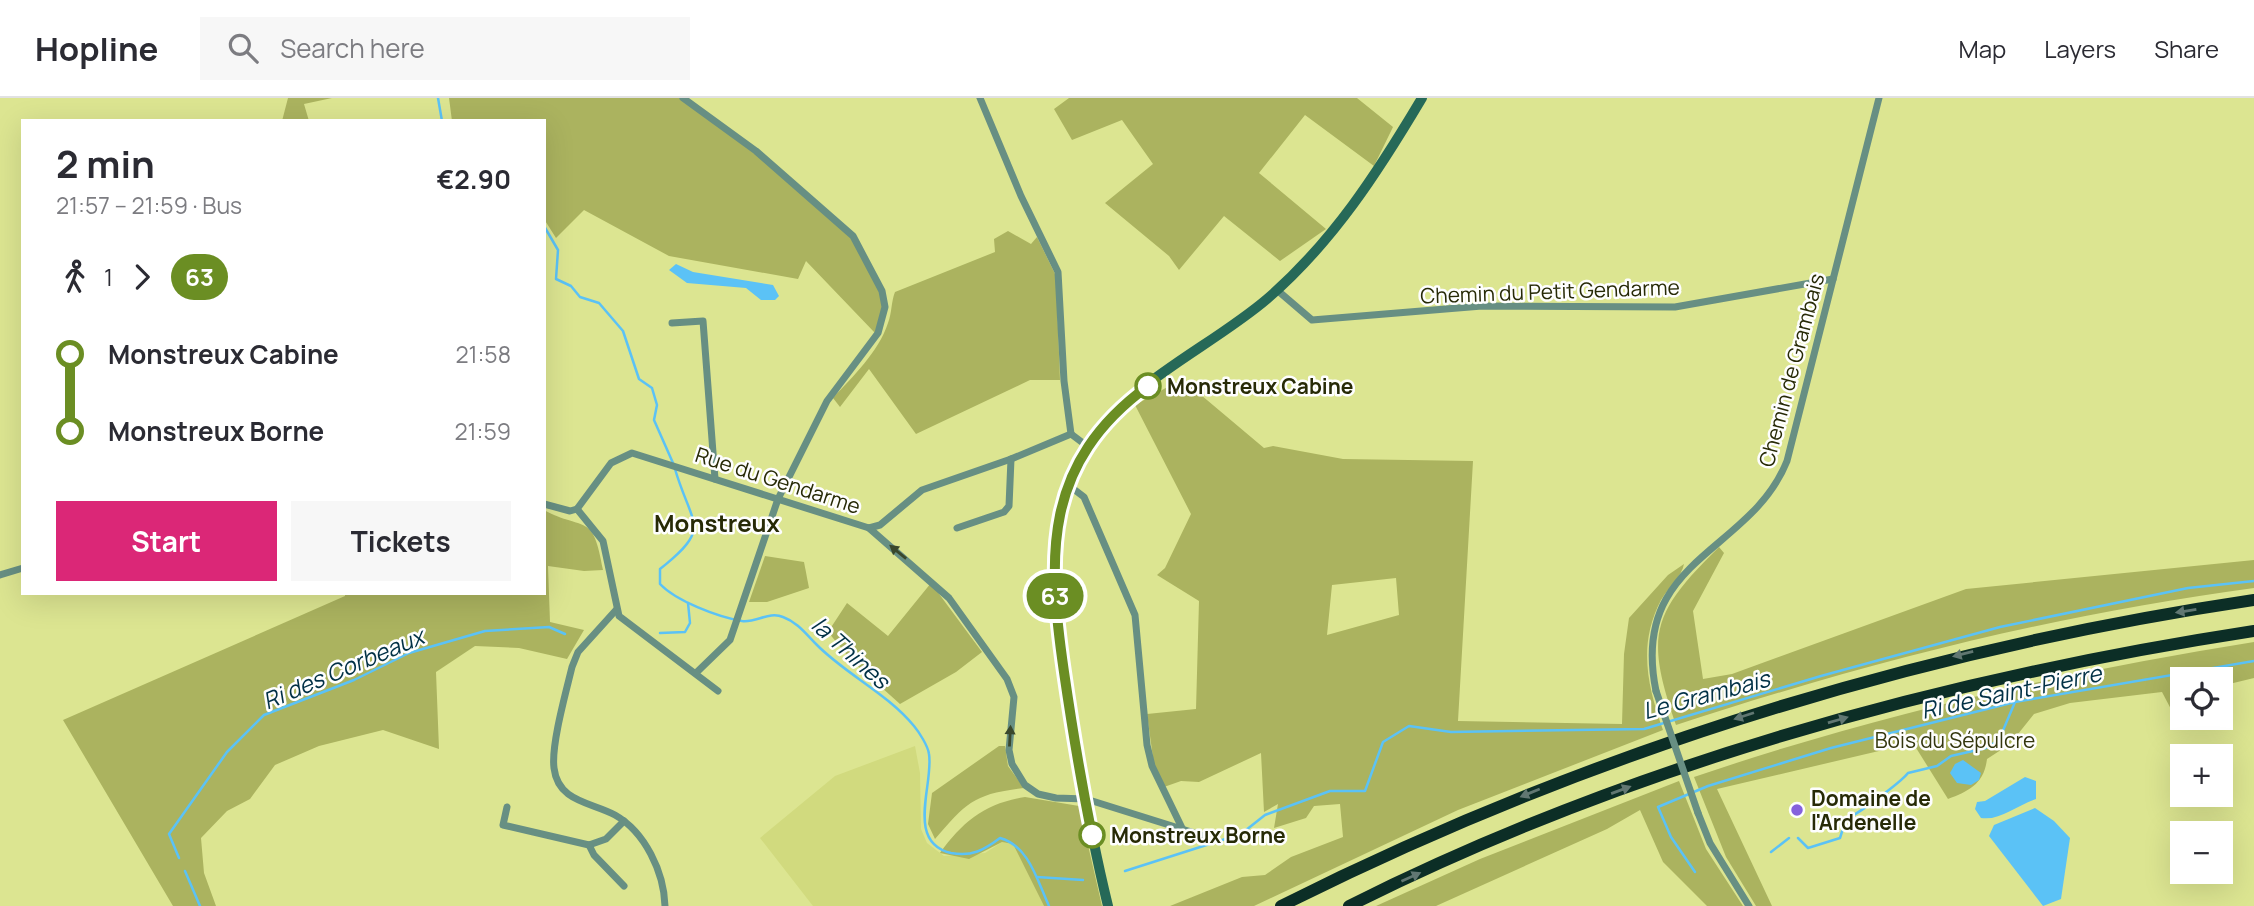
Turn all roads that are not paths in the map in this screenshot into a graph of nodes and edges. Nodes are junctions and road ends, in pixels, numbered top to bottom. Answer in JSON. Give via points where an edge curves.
{"nodes":[{"id":1,"x":683,"y":98,"type":"edge"},
{"id":2,"x":980,"y":98,"type":"edge"},
{"id":3,"x":1422,"y":98,"type":"edge"},
{"id":4,"x":1879,"y":98,"type":"edge"},
{"id":5,"x":1833,"y":279,"type":"junction"},
{"id":6,"x":1277,"y":290,"type":"junction"},
{"id":7,"x":672,"y":323,"type":"dead end"},
{"id":8,"x":1071,"y":434,"type":"junction"},
{"id":9,"x":1087,"y":446,"type":"junction"},
{"id":10,"x":1011,"y":459,"type":"junction"},
{"id":11,"x":715,"y":479,"type":"junction"},
{"id":12,"x":1067,"y":484,"type":"junction"},
{"id":13,"x":778,"y":499,"type":"junction"},
{"id":14,"x":546,"y":505,"type":"edge"},
{"id":15,"x":577,"y":509,"type":"junction"},
{"id":16,"x":869,"y":528,"type":"junction"},
{"id":17,"x":957,"y":528,"type":"dead end"},
{"id":18,"x":21,"y":569,"type":"edge"},
{"id":19,"x":0,"y":575,"type":"edge"},
{"id":20,"x":2254,"y":600,"type":"edge"},
{"id":21,"x":616,"y":610,"type":"junction"},
{"id":22,"x":2254,"y":631,"type":"edge"},
{"id":23,"x":697,"y":672,"type":"junction"},
{"id":24,"x":718,"y":691,"type":"dead end"},
{"id":25,"x":1086,"y":799,"type":"junction"},
{"id":26,"x":507,"y":807,"type":"dead end"},
{"id":27,"x":624,"y":821,"type":"junction"},
{"id":28,"x":1184,"y":831,"type":"junction"},
{"id":29,"x":1201,"y":835,"type":"dead end"},
{"id":30,"x":589,"y":845,"type":"junction"},
{"id":31,"x":624,"y":886,"type":"dead end"},
{"id":32,"x":665,"y":906,"type":"edge"},
{"id":33,"x":1108,"y":906,"type":"edge"},
{"id":34,"x":1281,"y":906,"type":"edge"},
{"id":35,"x":1349,"y":906,"type":"edge"},
{"id":36,"x":1749,"y":906,"type":"edge"}],
"edges":[{"from":1,"to":13,"type":"street","via":[[756,151],[853,236],[886,307],[878,333],[827,401]]},
{"from":2,"to":8,"type":"street","via":[[1058,272]]},
{"from":3,"to":6,"type":"main road","via":[[1359,198]]},
{"from":4,"to":5,"type":"street","name":"Chemin de Grambais"},
{"from":5,"to":6,"type":"street","name":"Chemin du Petit Gendarme","via":[[1675,307],[1482,306],[1312,320]]},
{"from":5,"to":36,"type":"street","name":"Chemin de Grambais","bridge":true,"via":[[1779,480],[1762,502],[1693,565],[1655,623],[1651,646],[1656,691],[1698,813],[1710,843]]},
{"from":6,"to":9,"type":"main road","via":[[1131,399]]},
{"from":7,"to":11,"type":"street","via":[[703,321]]},
{"from":8,"to":9,"type":"street"},
{"from":8,"to":10,"type":"street","name":"Rue du Gendarme"},
{"from":9,"to":12,"type":"main road"},
{"from":10,"to":16,"type":"street","name":"Rue du Gendarme","via":[[922,490],[880,525]]},
{"from":10,"to":17,"type":"street","via":[[1009,506],[1004,512]]},
{"from":11,"to":13,"type":"street","name":"Rue du Gendarme"},
{"from":11,"to":15,"type":"street","name":"Rue du Gendarme","via":[[639,453],[625,454],[611,464]]},
{"from":12,"to":25,"type":"main road","via":[[1056,528],[1054,576]]},
{"from":12,"to":28,"type":"street","via":[[1084,497],[1135,615],[1147,745],[1152,766]]},
{"from":13,"to":16,"type":"street","name":"Rue du Gendarme"},
{"from":13,"to":23,"type":"street","via":[[738,619],[724,647]]},
{"from":14,"to":15,"type":"street"},
{"from":15,"to":21,"type":"street","via":[[603,541]]},
{"from":25,"to":16,"type":"street","one_way":true,"via":[[1038,794],[1026,785],[1012,764],[1009,733],[1014,697],[1007,679],[949,598]]},
{"from":18,"to":19,"type":"street"},
{"from":20,"to":34,"type":"highway","one_way":true,"via":[[1970,652],[1760,710],[1564,779],[1363,865]]},
{"from":21,"to":23,"type":"street"},
{"from":21,"to":27,"type":"street","via":[[578,652],[572,667],[554,770],[568,795]]},
{"from":35,"to":22,"type":"highway","one_way":true,"via":[[1575,807],[1769,740],[1978,683]]},
{"from":23,"to":24,"type":"street"},
{"from":25,"to":28,"type":"street"},
{"from":25,"to":33,"type":"main road"},
{"from":26,"to":30,"type":"street","via":[[503,825]]},
{"from":27,"to":30,"type":"street","via":[[606,839]]},
{"from":27,"to":32,"type":"street","via":[[655,862]]},
{"from":28,"to":29,"type":"street"},
{"from":30,"to":31,"type":"street"}]}
